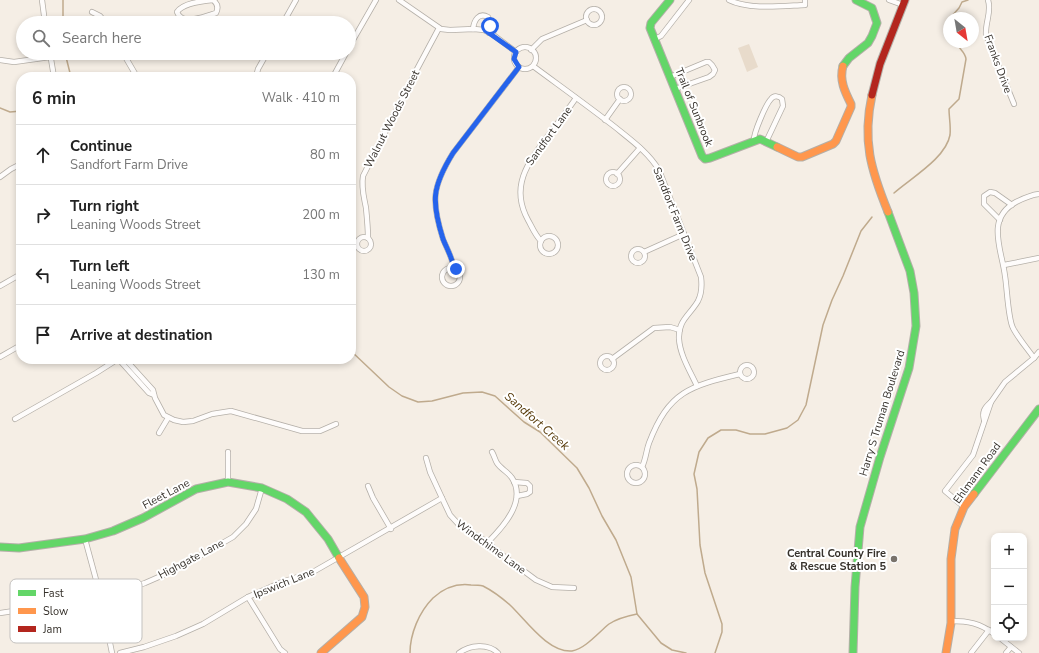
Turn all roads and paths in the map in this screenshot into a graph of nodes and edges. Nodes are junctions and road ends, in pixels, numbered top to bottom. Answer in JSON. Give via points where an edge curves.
{"nodes":[{"id":1,"x":42,"y":0,"type":"edge"},
{"id":2,"x":204,"y":0,"type":"edge"},
{"id":3,"x":296,"y":0,"type":"edge"},
{"id":4,"x":376,"y":0,"type":"edge"},
{"id":5,"x":400,"y":0,"type":"edge"},
{"id":6,"x":670,"y":0,"type":"edge"},
{"id":7,"x":689,"y":0,"type":"edge"},
{"id":8,"x":729,"y":0,"type":"edge"},
{"id":9,"x":805,"y":0,"type":"edge"},
{"id":10,"x":856,"y":0,"type":"edge"},
{"id":11,"x":889,"y":0,"type":"edge"},
{"id":12,"x":988,"y":0,"type":"edge"},
{"id":13,"x":904,"y":3,"type":"edge"},
{"id":14,"x":92,"y":12,"type":"dead end"},
{"id":15,"x":44,"y":16,"type":"edge"},
{"id":16,"x":100,"y":16,"type":"edge"},
{"id":17,"x":179,"y":16,"type":"edge"},
{"id":18,"x":201,"y":16,"type":"edge"},
{"id":19,"x":287,"y":16,"type":"edge"},
{"id":20,"x":587,"y":20,"type":"dead end"},
{"id":21,"x":439,"y":28,"type":"junction"},
{"id":22,"x":473,"y":29,"type":"junction"},
{"id":23,"x":489,"y":33,"type":"junction"},
{"id":24,"x":356,"y":35,"type":"edge"},
{"id":25,"x":655,"y":39,"type":"junction"},
{"id":26,"x":531,"y":50,"type":"junction"},
{"id":27,"x":516,"y":52,"type":"junction"},
{"id":28,"x":0,"y":60,"type":"edge"},
{"id":29,"x":24,"y":60,"type":"edge"},
{"id":30,"x":51,"y":60,"type":"edge"},
{"id":31,"x":127,"y":60,"type":"edge"},
{"id":32,"x":263,"y":60,"type":"edge"},
{"id":33,"x":342,"y":60,"type":"edge"},
{"id":34,"x":533,"y":66,"type":"junction"},
{"id":35,"x":519,"y":67,"type":"junction"},
{"id":36,"x":53,"y":72,"type":"edge"},
{"id":37,"x":134,"y":72,"type":"edge"},
{"id":38,"x":257,"y":72,"type":"edge"},
{"id":39,"x":336,"y":72,"type":"edge"},
{"id":40,"x":670,"y":77,"type":"junction"},
{"id":41,"x":675,"y":89,"type":"junction"},
{"id":42,"x":576,"y":98,"type":"junction"},
{"id":43,"x":620,"y":99,"type":"dead end"},
{"id":44,"x":1014,"y":104,"type":"dead end"},
{"id":45,"x":605,"y":120,"type":"junction"},
{"id":46,"x":754,"y":141,"type":"junction"},
{"id":47,"x":766,"y":142,"type":"junction"},
{"id":48,"x":640,"y":148,"type":"junction"},
{"id":49,"x":16,"y":166,"type":"edge"},
{"id":50,"x":617,"y":174,"type":"dead end"},
{"id":51,"x":0,"y":177,"type":"edge"},
{"id":52,"x":1039,"y":194,"type":"edge"},
{"id":53,"x":1012,"y":205,"type":"junction"},
{"id":54,"x":1000,"y":220,"type":"junction"},
{"id":55,"x":684,"y":234,"type":"junction"},
{"id":56,"x":368,"y":238,"type":"dead end"},
{"id":57,"x":541,"y":240,"type":"dead end"},
{"id":58,"x":644,"y":252,"type":"dead end"},
{"id":59,"x":1039,"y":258,"type":"edge"},
{"id":60,"x":1004,"y":265,"type":"junction"},
{"id":61,"x":454,"y":268,"type":"dead end"},
{"id":62,"x":16,"y":277,"type":"edge"},
{"id":63,"x":0,"y":286,"type":"edge"},
{"id":64,"x":680,"y":330,"type":"junction"},
{"id":65,"x":16,"y":348,"type":"edge"},
{"id":66,"x":1039,"y":352,"type":"edge"},
{"id":67,"x":0,"y":356,"type":"edge"},
{"id":68,"x":1034,"y":358,"type":"junction"},
{"id":69,"x":612,"y":359,"type":"dead end"},
{"id":70,"x":111,"y":364,"type":"edge"},
{"id":71,"x":123,"y":364,"type":"edge"},
{"id":72,"x":130,"y":364,"type":"edge"},
{"id":73,"x":740,"y":374,"type":"dead end"},
{"id":74,"x":697,"y":386,"type":"junction"},
{"id":75,"x":154,"y":396,"type":"junction"},
{"id":76,"x":1038,"y":412,"type":"edge"},
{"id":77,"x":168,"y":418,"type":"junction"},
{"id":78,"x":15,"y":419,"type":"dead end"},
{"id":79,"x":336,"y":424,"type":"dead end"},
{"id":80,"x":159,"y":433,"type":"dead end"},
{"id":81,"x":228,"y":452,"type":"dead end"},
{"id":82,"x":492,"y":452,"type":"dead end"},
{"id":83,"x":426,"y":458,"type":"dead end"},
{"id":84,"x":642,"y":467,"type":"junction"},
{"id":85,"x":228,"y":482,"type":"junction"},
{"id":86,"x":514,"y":482,"type":"junction"},
{"id":87,"x":368,"y":486,"type":"dead end"},
{"id":88,"x":262,"y":488,"type":"junction"},
{"id":89,"x":517,"y":496,"type":"junction"},
{"id":90,"x":442,"y":498,"type":"junction"},
{"id":91,"x":964,"y":506,"type":"junction"},
{"id":92,"x":391,"y":529,"type":"junction"},
{"id":93,"x":85,"y":539,"type":"junction"},
{"id":94,"x":488,"y":542,"type":"junction"},
{"id":95,"x":0,"y":547,"type":"edge"},
{"id":96,"x":339,"y":558,"type":"junction"},
{"id":97,"x":96,"y":579,"type":"edge"},
{"id":98,"x":142,"y":584,"type":"edge"},
{"id":99,"x":574,"y":588,"type":"dead end"},
{"id":100,"x":248,"y":597,"type":"junction"},
{"id":101,"x":10,"y":612,"type":"edge"},
{"id":102,"x":0,"y":613,"type":"edge"},
{"id":103,"x":951,"y":621,"type":"junction"},
{"id":104,"x":989,"y":630,"type":"joint"},
{"id":105,"x":1004,"y":641,"type":"edge"},
{"id":106,"x":110,"y":643,"type":"edge"},
{"id":107,"x":1011,"y":646,"type":"junction"},
{"id":108,"x":461,"y":651,"type":"edge"},
{"id":109,"x":112,"y":653,"type":"edge"},
{"id":110,"x":120,"y":653,"type":"edge"},
{"id":111,"x":285,"y":653,"type":"edge"},
{"id":112,"x":321,"y":653,"type":"edge"},
{"id":113,"x":498,"y":653,"type":"edge"},
{"id":114,"x":853,"y":653,"type":"edge"},
{"id":115,"x":946,"y":653,"type":"edge"},
{"id":116,"x":971,"y":653,"type":"edge"},
{"id":117,"x":1006,"y":653,"type":"edge"},
{"id":118,"x":1020,"y":653,"type":"edge"}],
"edges":[{"from":1,"to":15,"type":"street"},
{"from":2,"to":17,"type":"street","via":[[181,7],[177,12]]},
{"from":2,"to":18,"type":"street","via":[[213,0],[218,9],[216,12]]},
{"from":3,"to":19,"type":"street"},
{"from":4,"to":24,"type":"street"},
{"from":5,"to":21,"type":"street"},
{"from":6,"to":25,"type":"street","name":"Trail of Sunbrook","via":[[651,23],[650,28]]},
{"from":7,"to":25,"type":"street","via":[[661,36]]},
{"from":8,"to":9,"type":"street","via":[[760,6],[805,5]]},
{"from":10,"to":47,"type":"street","name":"Trail of Sunbrook","via":[[872,8],[877,23],[868,43],[847,58],[845,63],[842,83],[851,104],[836,142],[798,157]]},
{"from":11,"to":13,"type":"street"},
{"from":12,"to":44,"type":"street","name":"Franks Drive","via":[[990,9],[986,36]]},
{"from":13,"to":114,"type":"street","name":"Harry S Truman Boulevard","via":[[875,81],[867,133],[875,182],[910,271],[916,326],[909,368],[860,527]]},
{"from":14,"to":16,"type":"street"},
{"from":20,"to":26,"type":"street","via":[[542,38]]},
{"from":21,"to":22,"type":"street"},
{"from":21,"to":56,"type":"street","name":"Walnut Woods Street","via":[[363,176],[362,195]]},
{"from":22,"to":23,"type":"street"},
{"from":22,"to":23,"type":"street","via":[[476,18],[484,15],[490,21]]},
{"from":23,"to":27,"type":"street"},
{"from":25,"to":40,"type":"street","name":"Trail of Sunbrook"},
{"from":26,"to":27,"type":"street","via":[[525,48]]},
{"from":26,"to":34,"type":"street","via":[[536,57]]},
{"from":27,"to":35,"type":"street","via":[[514,59]]},
{"from":28,"to":29,"type":"street","via":[[14,62]]},
{"from":30,"to":36,"type":"street"},
{"from":31,"to":37,"type":"street"},
{"from":32,"to":38,"type":"street"},
{"from":33,"to":39,"type":"street"},
{"from":34,"to":35,"type":"street","via":[[525,69]]},
{"from":34,"to":42,"type":"street","name":"Sandfort Farm Drive"},
{"from":35,"to":61,"type":"street","via":[[453,153],[437,182],[435,195],[438,220]]},
{"from":40,"to":41,"type":"street","name":"Trail of Sunbrook"},
{"from":40,"to":41,"type":"street","via":[[706,62],[712,65],[713,74]]},
{"from":41,"to":46,"type":"street","name":"Trail of Sunbrook","via":[[705,159]]},
{"from":42,"to":45,"type":"street","name":"Sandfort Farm Drive"},
{"from":42,"to":57,"type":"street","name":"Sandfort Lane","via":[[528,163],[521,184],[522,204],[526,216]]},
{"from":43,"to":45,"type":"street"},
{"from":45,"to":48,"type":"street","name":"Sandfort Farm Drive"},
{"from":46,"to":47,"type":"street","name":"Trail of Sunbrook","via":[[760,139]]},
{"from":46,"to":47,"type":"street","via":[[754,133],[770,100],[775,96],[782,99],[783,106]]},
{"from":48,"to":50,"type":"street"},
{"from":48,"to":55,"type":"street","name":"Sandfort Farm Drive","via":[[659,170]]},
{"from":49,"to":51,"type":"street"},
{"from":52,"to":53,"type":"street","via":[[1030,195]]},
{"from":53,"to":54,"type":"street","via":[[1004,211]]},
{"from":53,"to":54,"type":"street","via":[[995,193],[990,192],[984,196],[984,204]]},
{"from":54,"to":60,"type":"street","via":[[997,226]]},
{"from":55,"to":58,"type":"street"},
{"from":55,"to":64,"type":"street","name":"Sandfort Farm Drive","via":[[702,284],[698,301],[682,322]]},
{"from":59,"to":60,"type":"street"},
{"from":60,"to":68,"type":"street","via":[[1013,327]]},
{"from":62,"to":63,"type":"street"},
{"from":64,"to":69,"type":"street","via":[[670,327],[654,328]]},
{"from":64,"to":74,"type":"street","via":[[680,348]]},
{"from":65,"to":67,"type":"street"},
{"from":66,"to":68,"type":"street"},
{"from":68,"to":91,"type":"street","via":[[1005,382],[991,402],[973,455],[945,491]]},
{"from":70,"to":78,"type":"street"},
{"from":71,"to":75,"type":"street"},
{"from":72,"to":75,"type":"street","via":[[153,390]]},
{"from":73,"to":74,"type":"street"},
{"from":74,"to":84,"type":"street","via":[[677,398],[662,416],[649,443]]},
{"from":75,"to":77,"type":"street"},
{"from":76,"to":91,"type":"street","name":"Ehlmann Road"},
{"from":77,"to":79,"type":"street","via":[[183,422],[193,421],[231,411],[302,431],[320,431]]},
{"from":77,"to":80,"type":"street"},
{"from":81,"to":85,"type":"street"},
{"from":82,"to":86,"type":"street","via":[[497,463]]},
{"from":83,"to":90,"type":"street","name":"Windchime Lane"},
{"from":84,"to":84,"type":"street","via":[[636,465],[629,469],[628,478],[632,482],[638,484],[643,481],[646,475]]},
{"from":85,"to":88,"type":"street","name":"Fleet Lane"},
{"from":85,"to":93,"type":"street","name":"Fleet Lane","via":[[196,489],[143,518],[113,531]]},
{"from":86,"to":89,"type":"street"},
{"from":86,"to":89,"type":"street","via":[[527,483],[530,486],[530,492]]},
{"from":87,"to":92,"type":"street"},
{"from":88,"to":96,"type":"street","name":"Fleet Lane","via":[[287,499],[306,512],[328,539]]},
{"from":88,"to":98,"type":"street","name":"Highgate Lane","via":[[256,509],[246,524],[233,536],[177,569]]},
{"from":89,"to":94,"type":"street","via":[[500,530]]},
{"from":90,"to":92,"type":"street","name":"Ipswich Lane"},
{"from":90,"to":94,"type":"street","name":"Windchime Lane","via":[[455,522]]},
{"from":91,"to":103,"type":"street","name":"Ehlmann Road","via":[[956,524],[953,542]]},
{"from":92,"to":96,"type":"street","name":"Ipswich Lane"},
{"from":93,"to":95,"type":"street","name":"Fleet Lane","via":[[19,548]]},
{"from":93,"to":97,"type":"street"},
{"from":94,"to":99,"type":"street","name":"Windchime Lane","via":[[536,580],[552,587]]},
{"from":96,"to":100,"type":"street","name":"Ipswich Lane","via":[[313,572]]},
{"from":96,"to":112,"type":"street","name":"Fleet Lane","via":[[364,597],[365,612]]},
{"from":100,"to":110,"type":"street","name":"Ipswich Lane","via":[[188,631]]},
{"from":100,"to":111,"type":"street"},
{"from":101,"to":102,"type":"street","name":"Highgate Lane"},
{"from":103,"to":104,"type":"street","via":[[969,621]]},
{"from":103,"to":115,"type":"street","name":"Ehlmann Road"},
{"from":104,"to":116,"type":"street"},
{"from":105,"to":107,"type":"street"},
{"from":106,"to":109,"type":"street"},
{"from":107,"to":117,"type":"street"},
{"from":107,"to":118,"type":"street"},
{"from":108,"to":113,"type":"street","via":[[479,646]]}]}
